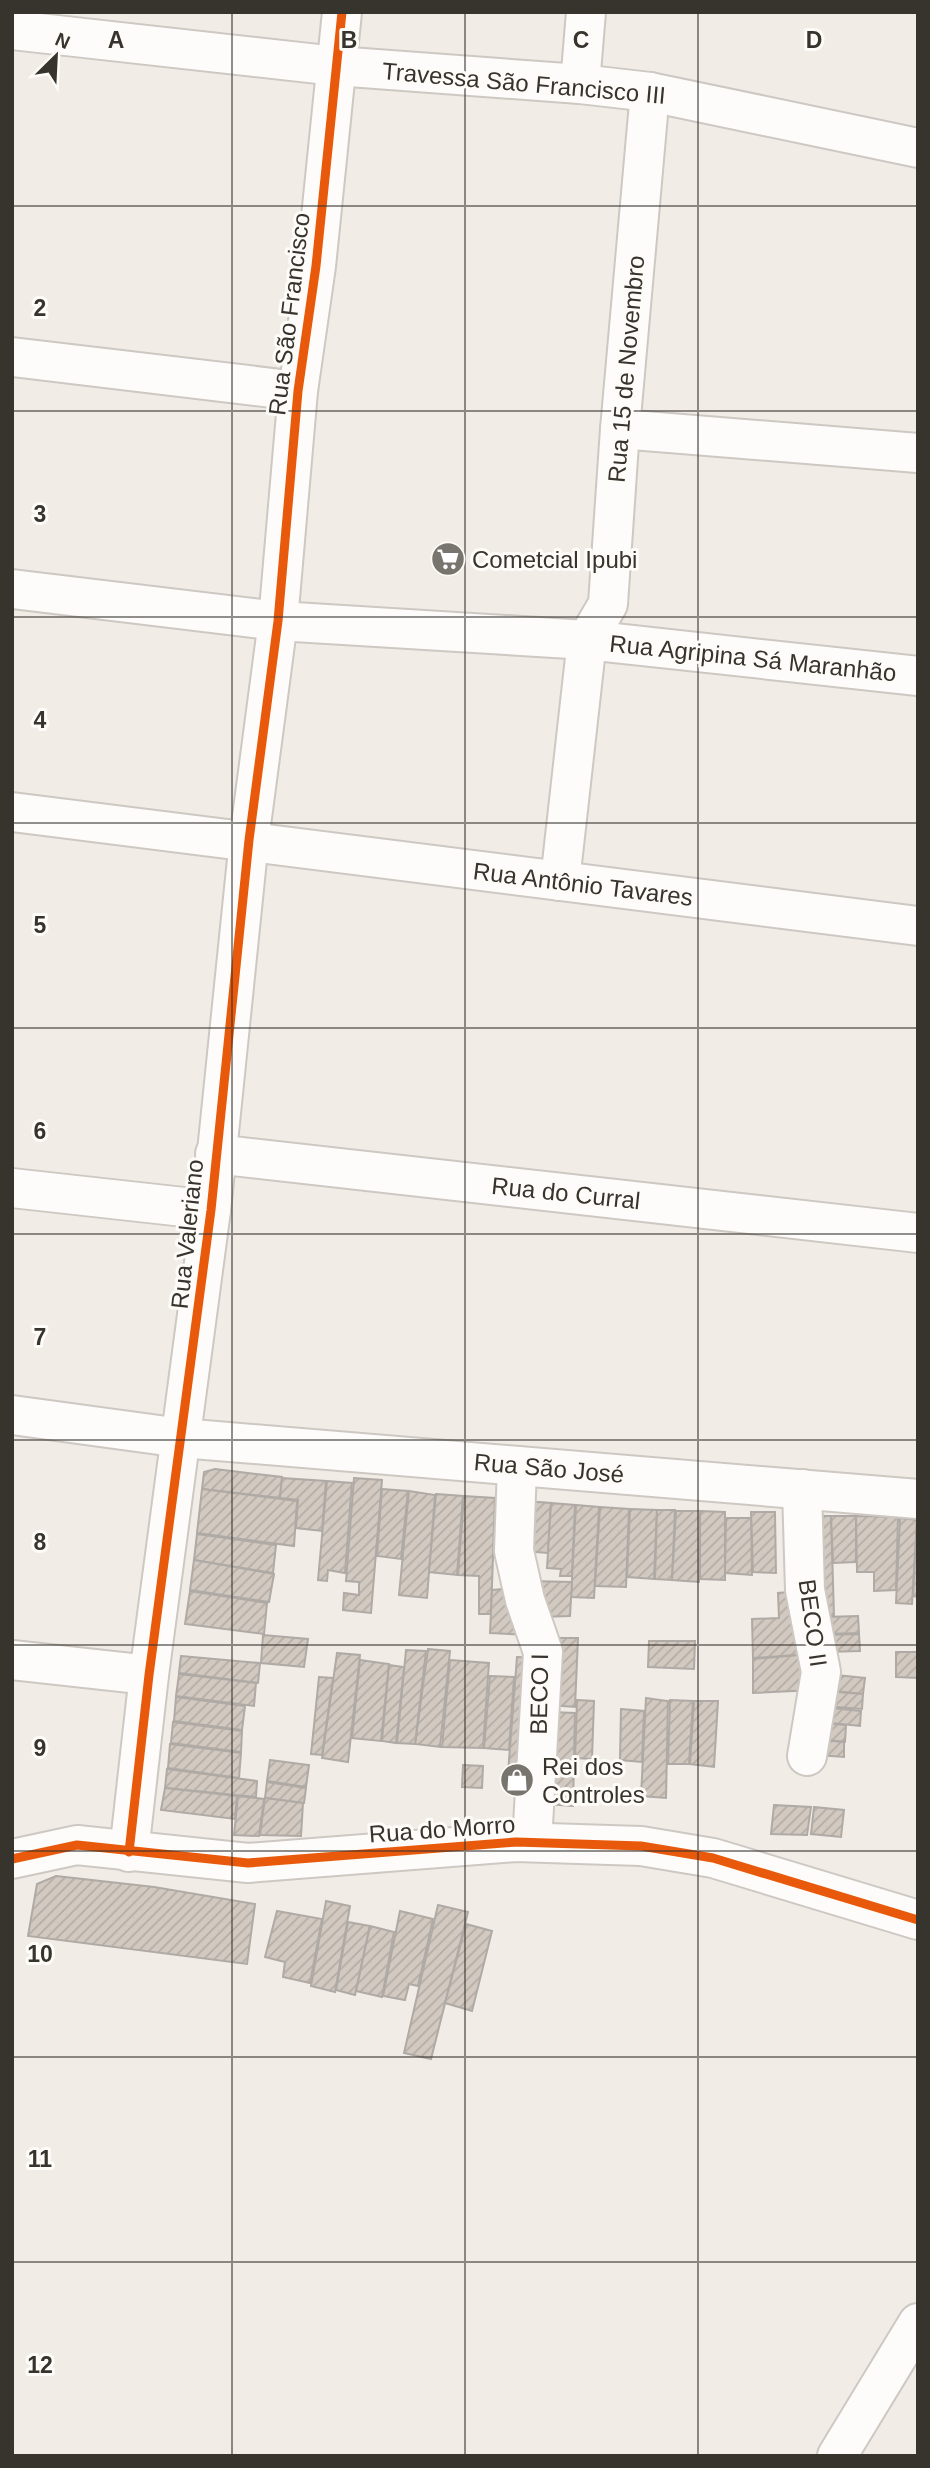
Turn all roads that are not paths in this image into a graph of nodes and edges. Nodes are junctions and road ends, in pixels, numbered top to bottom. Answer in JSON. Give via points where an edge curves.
{"nodes":[{"id":1,"x":342,"y":12,"type":"edge"},
{"id":2,"x":586,"y":12,"type":"edge"},
{"id":3,"x":12,"y":30,"type":"edge"},
{"id":4,"x":336,"y":66,"type":"junction"},
{"id":5,"x":580,"y":84,"type":"junction"},
{"id":6,"x":650,"y":92,"type":"junction"},
{"id":7,"x":918,"y":148,"type":"edge"},
{"id":8,"x":12,"y":357,"type":"edge"},
{"id":9,"x":298,"y":391,"type":"junction"},
{"id":10,"x":620,"y":429,"type":"junction"},
{"id":11,"x":918,"y":453,"type":"edge"},
{"id":12,"x":12,"y":589,"type":"edge"},
{"id":13,"x":278,"y":621,"type":"junction"},
{"id":14,"x":587,"y":640,"type":"junction"},
{"id":15,"x":918,"y":676,"type":"edge"},
{"id":16,"x":12,"y":812,"type":"edge"},
{"id":17,"x":249,"y":840,"type":"junction"},
{"id":18,"x":560,"y":881,"type":"junction"},
{"id":19,"x":918,"y":926,"type":"edge"},
{"id":20,"x":215,"y":1154,"type":"junction"},
{"id":21,"x":12,"y":1188,"type":"edge"},
{"id":22,"x":211,"y":1210,"type":"junction"},
{"id":23,"x":918,"y":1233,"type":"edge"},
{"id":24,"x":12,"y":1415,"type":"edge"},
{"id":25,"x":181,"y":1438,"type":"junction"},
{"id":26,"x":517,"y":1466,"type":"junction"},
{"id":27,"x":802,"y":1489,"type":"junction"},
{"id":28,"x":918,"y":1499,"type":"edge"},
{"id":29,"x":12,"y":1660,"type":"edge"},
{"id":30,"x":149,"y":1675,"type":"junction"},
{"id":31,"x":807,"y":1756,"type":"dead end"},
{"id":32,"x":12,"y":1830,"type":"edge"},
{"id":33,"x":532,"y":1842,"type":"junction"},
{"id":34,"x":76,"y":1845,"type":"junction"},
{"id":35,"x":129,"y":1852,"type":"junction"},
{"id":36,"x":12,"y":1859,"type":"edge"},
{"id":37,"x":918,"y":1920,"type":"edge"},
{"id":38,"x":918,"y":2323,"type":"edge"},
{"id":39,"x":837,"y":2456,"type":"edge"}],
"edges":[{"from":1,"to":4,"type":"street","name":"Rua São Francisco"},
{"from":2,"to":5,"type":"street"},
{"from":3,"to":4,"type":"street","name":"Travessa São Francisco III"},
{"from":4,"to":5,"type":"street","name":"Travessa São Francisco III"},
{"from":4,"to":9,"type":"street","name":"Rua São Francisco"},
{"from":5,"to":6,"type":"street","name":"Travessa São Francisco III"},
{"from":6,"to":7,"type":"street","name":"Travessa São Francisco III"},
{"from":6,"to":10,"type":"street","name":"Rua 15 de Novembro"},
{"from":8,"to":9,"type":"street"},
{"from":9,"to":13,"type":"street","name":"Rua São Francisco"},
{"from":10,"to":11,"type":"street"},
{"from":10,"to":14,"type":"street","name":"Rua 15 de Novembro","via":[[608,604]]},
{"from":12,"to":13,"type":"street","name":"Rua Agripina Sá Maranhão"},
{"from":13,"to":14,"type":"street","name":"Rua Agripina Sá Maranhão"},
{"from":13,"to":17,"type":"street","name":"Rua Valeriano"},
{"from":14,"to":15,"type":"street","name":"Rua Agripina Sá Maranhão"},
{"from":14,"to":18,"type":"street"},
{"from":16,"to":17,"type":"street","name":"Rua Antônio Tavares"},
{"from":17,"to":18,"type":"street","name":"Rua Antônio Tavares"},
{"from":17,"to":20,"type":"street","name":"Rua Valeriano"},
{"from":18,"to":19,"type":"street","name":"Rua Antônio Tavares"},
{"from":20,"to":22,"type":"street","name":"Rua Valeriano"},
{"from":20,"to":23,"type":"street","name":"Rua do Curral"},
{"from":21,"to":22,"type":"street"},
{"from":22,"to":25,"type":"street","name":"Rua Valeriano"},
{"from":24,"to":25,"type":"street","name":"Rua São José"},
{"from":25,"to":26,"type":"street","name":"Rua São José"},
{"from":25,"to":30,"type":"street","name":"Rua Valeriano"},
{"from":26,"to":27,"type":"street","name":"Rua São José"},
{"from":26,"to":33,"type":"street","name":"BECO I","via":[[514,1551],[543,1651]]},
{"from":27,"to":28,"type":"street","name":"Rua São José"},
{"from":27,"to":31,"type":"street","name":"BECO II","via":[[805,1590],[821,1672]]},
{"from":29,"to":30,"type":"street"},
{"from":30,"to":35,"type":"street","name":"Rua Valeriano"},
{"from":32,"to":34,"type":"street"},
{"from":33,"to":35,"type":"street","name":"Rua do Morro","via":[[248,1863]]},
{"from":33,"to":37,"type":"street","name":"Rua do Morro","via":[[641,1846],[713,1858]]},
{"from":34,"to":35,"type":"street","name":"Rua do Morro"},
{"from":34,"to":36,"type":"street"},
{"from":38,"to":39,"type":"street"}]}
